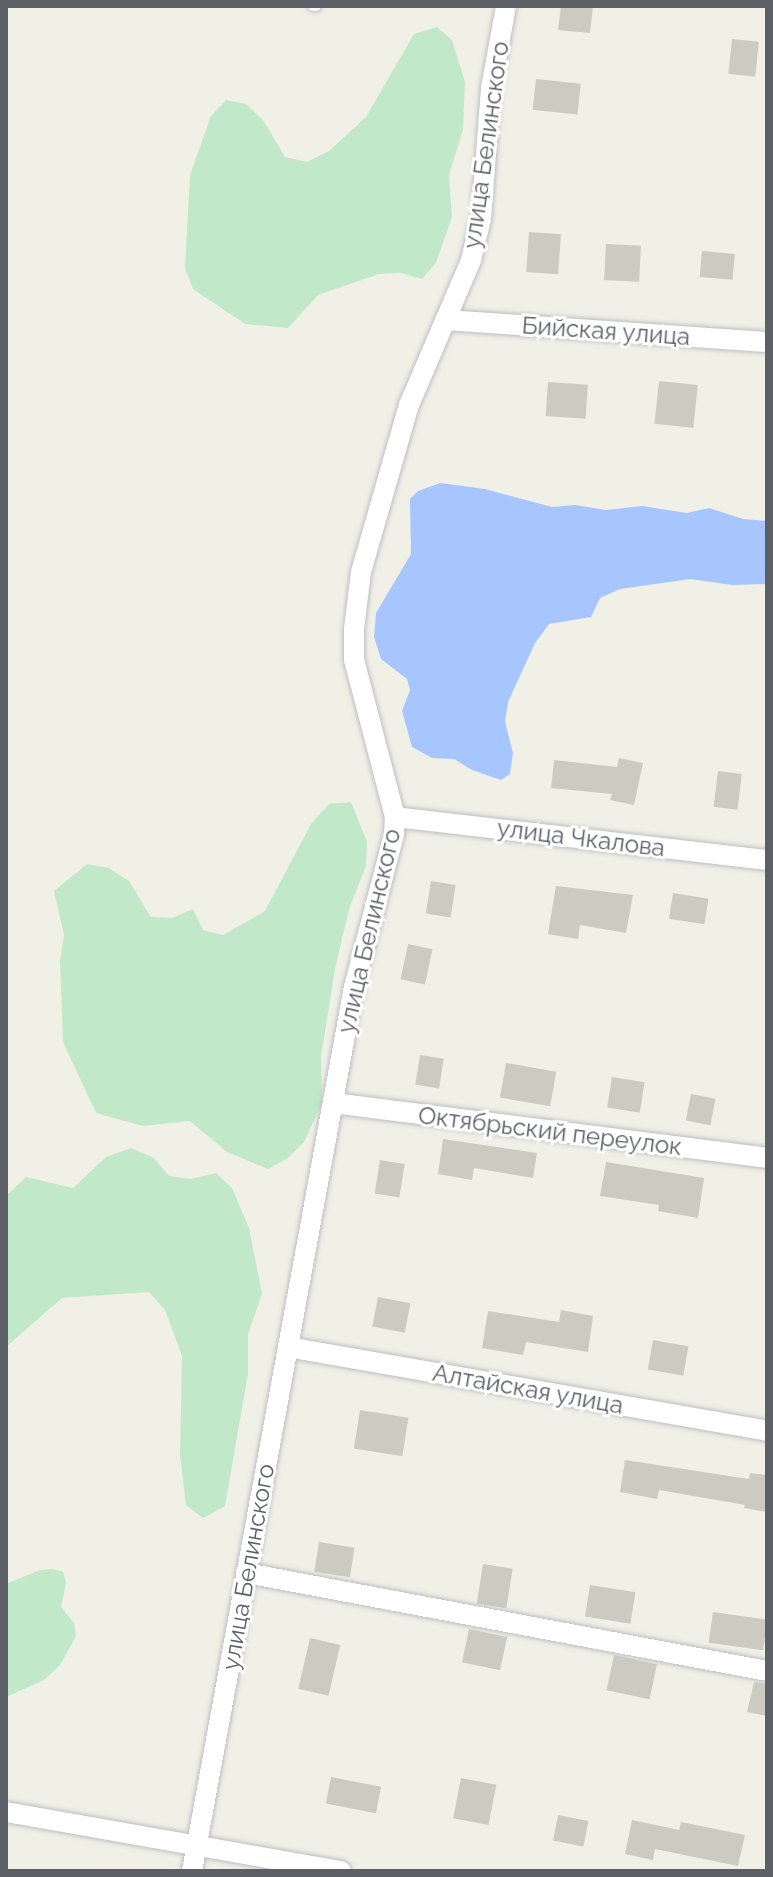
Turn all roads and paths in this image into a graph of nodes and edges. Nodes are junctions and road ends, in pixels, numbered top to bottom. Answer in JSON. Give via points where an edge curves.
{"nodes":[{"id":1,"x":506,"y":6,"type":"edge"},
{"id":2,"x":445,"y":320,"type":"junction"},
{"id":3,"x":767,"y":342,"type":"edge"},
{"id":4,"x":395,"y":817,"type":"junction"},
{"id":5,"x":767,"y":860,"type":"edge"},
{"id":6,"x":333,"y":1103,"type":"junction"},
{"id":7,"x":767,"y":1158,"type":"edge"},
{"id":8,"x":288,"y":1347,"type":"junction"},
{"id":9,"x":767,"y":1431,"type":"edge"},
{"id":10,"x":246,"y":1573,"type":"junction"},
{"id":11,"x":767,"y":1671,"type":"edge"},
{"id":12,"x":6,"y":1812,"type":"edge"},
{"id":13,"x":197,"y":1844,"type":"junction"},
{"id":14,"x":192,"y":1871,"type":"edge"},
{"id":15,"x":341,"y":1871,"type":"edge"}],
"edges":[{"from":1,"to":2,"type":"street","name":"улица Белинского","via":[[491,88],[481,219],[471,260]]},
{"from":2,"to":3,"type":"street","name":"Бийская улица"},
{"from":2,"to":4,"type":"street","name":"улица Белинского","via":[[409,405],[361,572],[354,629],[354,660]]},
{"from":4,"to":5,"type":"street","name":"улица Чкалова"},
{"from":4,"to":6,"type":"street","name":"улица Белинского","via":[[354,987]]},
{"from":6,"to":7,"type":"street","name":"Октябрьский переулок"},
{"from":6,"to":8,"type":"street","name":"улица Белинского"},
{"from":8,"to":9,"type":"street","name":"Алтайская улица"},
{"from":8,"to":10,"type":"street","name":"улица Белинского"},
{"from":10,"to":11,"type":"street"},
{"from":10,"to":13,"type":"street","name":"улица Белинского"},
{"from":12,"to":13,"type":"street"},
{"from":13,"to":14,"type":"street","name":"улица Белинского"},
{"from":13,"to":15,"type":"street"}]}
